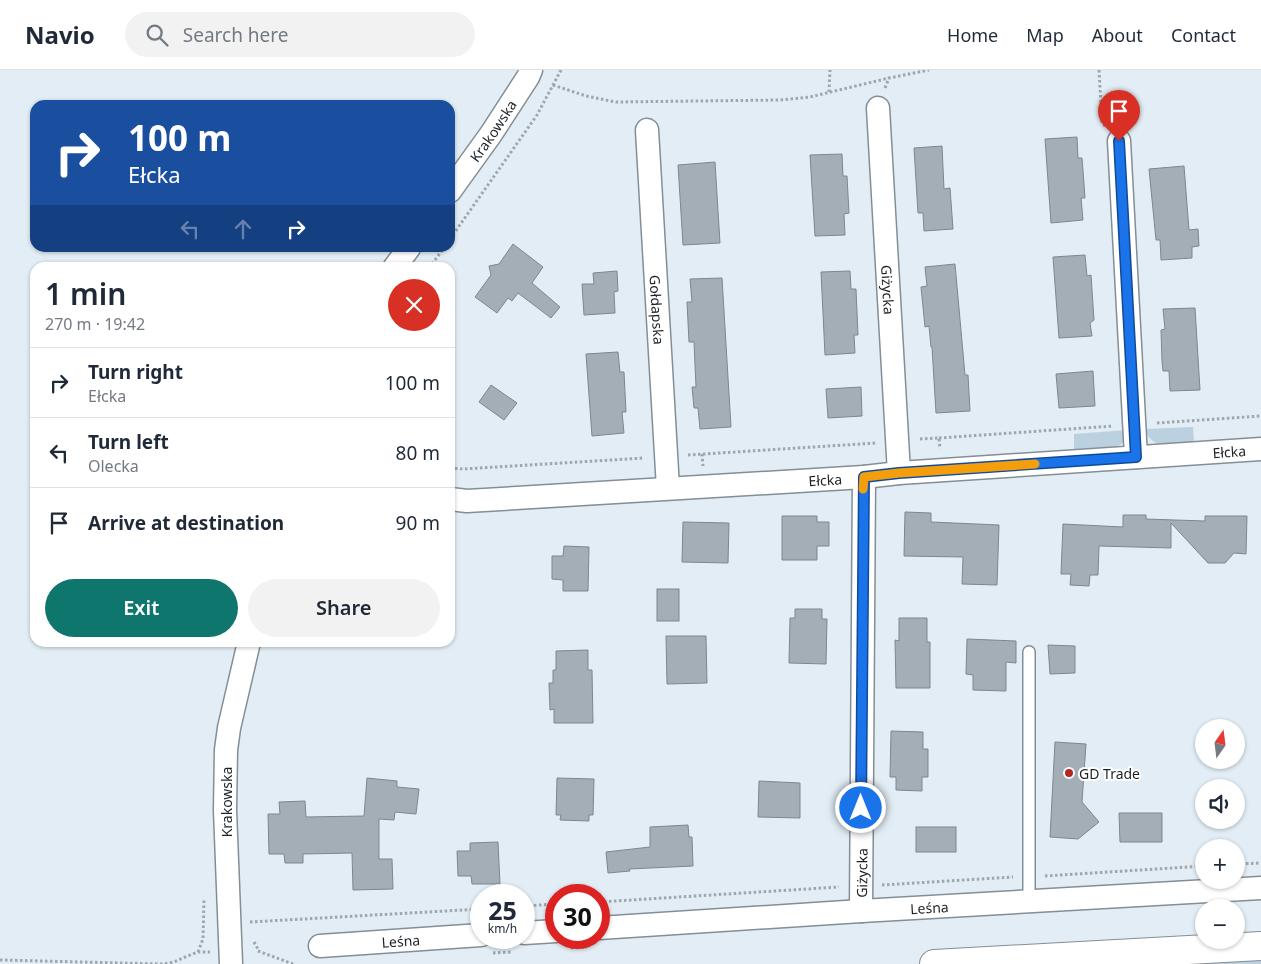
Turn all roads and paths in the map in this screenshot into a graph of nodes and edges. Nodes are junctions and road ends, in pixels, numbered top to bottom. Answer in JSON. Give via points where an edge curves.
{"nodes":[{"id":1,"x":531,"y":70,"type":"edge"},
{"id":2,"x":561,"y":70,"type":"edge"},
{"id":3,"x":830,"y":70,"type":"edge"},
{"id":4,"x":929,"y":70,"type":"edge"},
{"id":5,"x":1099,"y":70,"type":"edge"},
{"id":6,"x":889,"y":78,"type":"junction"},
{"id":7,"x":553,"y":85,"type":"junction"},
{"id":8,"x":829,"y":92,"type":"junction"},
{"id":9,"x":878,"y":108,"type":"joint"},
{"id":10,"x":647,"y":130,"type":"dead end"},
{"id":11,"x":1119,"y":141,"type":"joint"},
{"id":12,"x":455,"y":184,"type":"edge"},
{"id":13,"x":455,"y":232,"type":"edge"},
{"id":14,"x":1261,"y":416,"type":"edge"},
{"id":15,"x":1134,"y":424,"type":"junction"},
{"id":16,"x":939,"y":438,"type":"dead end"},
{"id":17,"x":1261,"y":449,"type":"edge"},
{"id":18,"x":1136,"y":457,"type":"junction"},
{"id":19,"x":899,"y":473,"type":"junction"},
{"id":20,"x":864,"y":477,"type":"junction"},
{"id":21,"x":668,"y":488,"type":"junction"},
{"id":22,"x":455,"y":500,"type":"edge"},
{"id":23,"x":248,"y":647,"type":"edge"},
{"id":24,"x":1030,"y":652,"type":"dead end"},
{"id":25,"x":1261,"y":863,"type":"edge"},
{"id":26,"x":1245,"y":864,"type":"edge"},
{"id":27,"x":1195,"y":867,"type":"edge"},
{"id":28,"x":1029,"y":877,"type":"junction"},
{"id":29,"x":861,"y":886,"type":"junction"},
{"id":30,"x":1261,"y":888,"type":"edge"},
{"id":31,"x":610,"y":901,"type":"edge"},
{"id":32,"x":1029,"y":901,"type":"junction"},
{"id":33,"x":470,"y":909,"type":"edge"},
{"id":34,"x":861,"y":911,"type":"junction"},
{"id":35,"x":249,"y":922,"type":"dead end"},
{"id":36,"x":610,"y":927,"type":"edge"},
{"id":37,"x":470,"y":937,"type":"edge"},
{"id":38,"x":320,"y":946,"type":"dead end"},
{"id":39,"x":1261,"y":946,"type":"edge"},
{"id":40,"x":230,"y":957,"type":"edge"},
{"id":41,"x":0,"y":960,"type":"edge"},
{"id":42,"x":163,"y":964,"type":"edge"},
{"id":43,"x":293,"y":964,"type":"edge"},
{"id":44,"x":934,"y":964,"type":"edge"}],
"edges":[{"from":1,"to":12,"type":"street","name":"Krakowska"},
{"from":2,"to":7,"type":"path"},
{"from":3,"to":8,"type":"path"},
{"from":4,"to":6,"type":"path"},
{"from":5,"to":11,"type":"path","via":[[1102,123]]},
{"from":6,"to":8,"type":"path"},
{"from":6,"to":9,"type":"path"},
{"from":7,"to":8,"type":"path","via":[[616,102],[780,100]]},
{"from":7,"to":13,"type":"path","via":[[537,115]]},
{"from":9,"to":19,"type":"street","name":"Giżycka"},
{"from":10,"to":21,"type":"street","name":"Gołdapska"},
{"from":11,"to":15,"type":"street"},
{"from":14,"to":15,"type":"path"},
{"from":15,"to":16,"type":"path"},
{"from":15,"to":18,"type":"street"},
{"from":17,"to":18,"type":"street","name":"Ełcka"},
{"from":18,"to":19,"type":"street","name":"Ełcka"},
{"from":19,"to":20,"type":"street","name":"Ełcka"},
{"from":20,"to":21,"type":"street","name":"Ełcka"},
{"from":20,"to":29,"type":"street","name":"Giżycka"},
{"from":21,"to":22,"type":"street","name":"Ełcka"},
{"from":23,"to":40,"type":"street","name":"Krakowska","via":[[226,750],[224,810]]},
{"from":24,"to":28,"type":"lane"},
{"from":25,"to":26,"type":"path"},
{"from":27,"to":28,"type":"path"},
{"from":28,"to":29,"type":"path"},
{"from":28,"to":32,"type":"lane"},
{"from":29,"to":31,"type":"path"},
{"from":29,"to":34,"type":"street","name":"Giżycka"},
{"from":30,"to":32,"type":"street","name":"Leśna"},
{"from":32,"to":34,"type":"street","name":"Leśna"},
{"from":33,"to":35,"type":"path"},
{"from":34,"to":36,"type":"street","name":"Leśna"},
{"from":37,"to":38,"type":"street","name":"Leśna"},
{"from":39,"to":44,"type":"main road"},
{"from":40,"to":42,"type":"path","via":[[198,952]]},
{"from":40,"to":43,"type":"path","via":[[259,952]]},
{"from":41,"to":42,"type":"path"}]}
